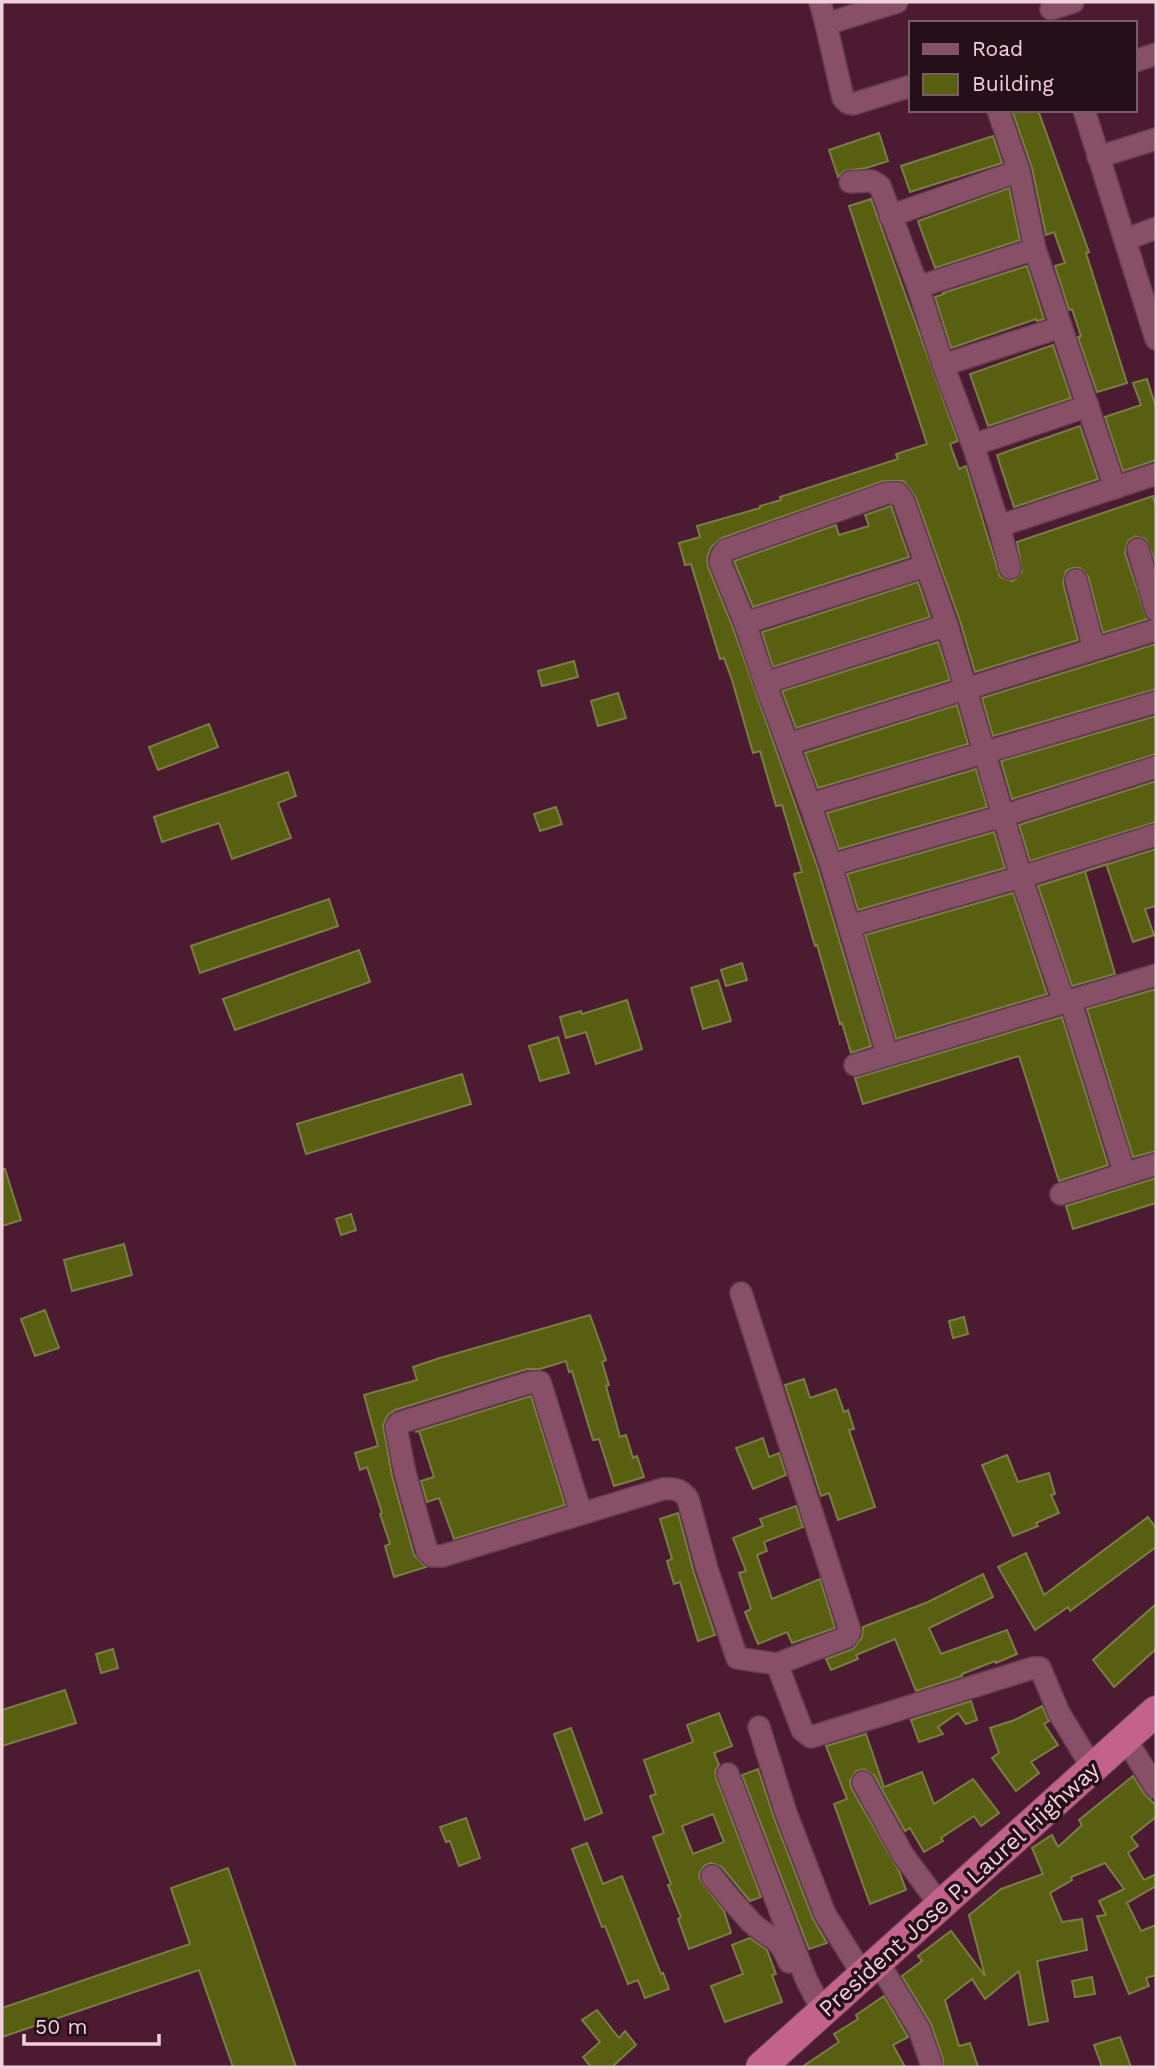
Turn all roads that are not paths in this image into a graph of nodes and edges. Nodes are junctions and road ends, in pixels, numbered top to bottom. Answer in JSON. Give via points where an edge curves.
{"nodes":[{"id":1,"x":820,"y":2,"type":"edge"},
{"id":2,"x":897,"y":2,"type":"edge"},
{"id":3,"x":1073,"y":2,"type":"edge"},
{"id":4,"x":1052,"y":11,"type":"edge"},
{"id":5,"x":826,"y":24,"type":"junction"},
{"id":6,"x":1156,"y":54,"type":"edge"},
{"id":7,"x":1137,"y":60,"type":"edge"},
{"id":8,"x":909,"y":87,"type":"edge"},
{"id":9,"x":1000,"y":112,"type":"edge"},
{"id":10,"x":1085,"y":112,"type":"edge"},
{"id":11,"x":1156,"y":139,"type":"edge"},
{"id":12,"x":1098,"y":158,"type":"junction"},
{"id":13,"x":1019,"y":171,"type":"junction"},
{"id":14,"x":850,"y":182,"type":"dead end"},
{"id":15,"x":890,"y":216,"type":"junction"},
{"id":16,"x":1156,"y":228,"type":"edge"},
{"id":17,"x":1125,"y":240,"type":"junction"},
{"id":18,"x":1035,"y":249,"type":"junction"},
{"id":19,"x":918,"y":287,"type":"junction"},
{"id":20,"x":1061,"y":327,"type":"junction"},
{"id":21,"x":1156,"y":338,"type":"edge"},
{"id":22,"x":943,"y":365,"type":"junction"},
{"id":23,"x":1088,"y":406,"type":"junction"},
{"id":24,"x":972,"y":445,"type":"junction"},
{"id":25,"x":1156,"y":474,"type":"edge"},
{"id":26,"x":1115,"y":488,"type":"junction"},
{"id":27,"x":999,"y":526,"type":"junction"},
{"id":28,"x":1138,"y":549,"type":"dead end"},
{"id":29,"x":926,"y":565,"type":"junction"},
{"id":30,"x":1010,"y":568,"type":"dead end"},
{"id":31,"x":1076,"y":580,"type":"dead end"},
{"id":32,"x":1156,"y":610,"type":"edge"},
{"id":33,"x":745,"y":623,"type":"junction"},
{"id":34,"x":947,"y":625,"type":"junction"},
{"id":35,"x":1156,"y":629,"type":"edge"},
{"id":36,"x":1094,"y":649,"type":"junction"},
{"id":37,"x":765,"y":683,"type":"junction"},
{"id":38,"x":967,"y":689,"type":"junction"},
{"id":39,"x":1156,"y":702,"type":"edge"},
{"id":40,"x":788,"y":744,"type":"junction"},
{"id":41,"x":985,"y":753,"type":"junction"},
{"id":42,"x":1156,"y":767,"type":"edge"},
{"id":43,"x":810,"y":804,"type":"junction"},
{"id":44,"x":1003,"y":816,"type":"junction"},
{"id":45,"x":1156,"y":835,"type":"edge"},
{"id":46,"x":831,"y":865,"type":"junction"},
{"id":47,"x":1021,"y":877,"type":"junction"},
{"id":48,"x":849,"y":926,"type":"junction"},
{"id":49,"x":1156,"y":975,"type":"edge"},
{"id":50,"x":1067,"y":1001,"type":"junction"},
{"id":51,"x":887,"y":1054,"type":"junction"},
{"id":52,"x":855,"y":1065,"type":"dead end"},
{"id":53,"x":1156,"y":1164,"type":"edge"},
{"id":54,"x":1125,"y":1174,"type":"junction"},
{"id":55,"x":1060,"y":1194,"type":"dead end"},
{"id":56,"x":741,"y":1293,"type":"dead end"},
{"id":57,"x":581,"y":1513,"type":"junction"},
{"id":58,"x":778,"y":1664,"type":"junction"},
{"id":59,"x":1156,"y":1710,"type":"edge"},
{"id":60,"x":759,"y":1727,"type":"dead end"},
{"id":61,"x":1125,"y":1738,"type":"junction"},
{"id":62,"x":1093,"y":1769,"type":"junction"},
{"id":63,"x":728,"y":1774,"type":"dead end"},
{"id":64,"x":863,"y":1782,"type":"dead end"},
{"id":65,"x":1156,"y":1788,"type":"edge"},
{"id":66,"x":712,"y":1877,"type":"dead end"},
{"id":67,"x":941,"y":1906,"type":"junction"},
{"id":68,"x":871,"y":1968,"type":"junction"},
{"id":69,"x":818,"y":2016,"type":"junction"},
{"id":70,"x":931,"y":2063,"type":"dead end"},
{"id":71,"x":761,"y":2067,"type":"edge"}],
"edges":[{"from":1,"to":5,"type":"street"},
{"from":2,"to":5,"type":"street"},
{"from":3,"to":4,"type":"street"},
{"from":5,"to":8,"type":"street","via":[[848,103]]},
{"from":6,"to":7,"type":"street"},
{"from":9,"to":13,"type":"street"},
{"from":10,"to":12,"type":"street"},
{"from":11,"to":12,"type":"street"},
{"from":12,"to":17,"type":"street"},
{"from":13,"to":15,"type":"street"},
{"from":13,"to":18,"type":"street"},
{"from":14,"to":15,"type":"street","via":[[877,182]]},
{"from":15,"to":19,"type":"street"},
{"from":16,"to":17,"type":"street"},
{"from":17,"to":21,"type":"street"},
{"from":18,"to":19,"type":"street"},
{"from":18,"to":20,"type":"street"},
{"from":19,"to":22,"type":"street"},
{"from":20,"to":22,"type":"street"},
{"from":20,"to":23,"type":"street"},
{"from":22,"to":24,"type":"street"},
{"from":23,"to":24,"type":"street"},
{"from":23,"to":26,"type":"street"},
{"from":24,"to":27,"type":"street"},
{"from":25,"to":26,"type":"street"},
{"from":26,"to":27,"type":"street"},
{"from":27,"to":30,"type":"street"},
{"from":28,"to":32,"type":"street"},
{"from":29,"to":33,"type":"street"},
{"from":29,"to":33,"type":"street","via":[[904,502],[898,493],[887,493],[726,550],[720,562]]},
{"from":29,"to":34,"type":"street"},
{"from":31,"to":36,"type":"street"},
{"from":33,"to":37,"type":"street"},
{"from":34,"to":37,"type":"street"},
{"from":34,"to":38,"type":"street"},
{"from":35,"to":36,"type":"street"},
{"from":36,"to":38,"type":"street"},
{"from":37,"to":40,"type":"street"},
{"from":38,"to":40,"type":"street"},
{"from":38,"to":41,"type":"street"},
{"from":39,"to":41,"type":"street"},
{"from":40,"to":43,"type":"street"},
{"from":41,"to":43,"type":"street"},
{"from":41,"to":44,"type":"street"},
{"from":42,"to":44,"type":"street"},
{"from":43,"to":46,"type":"street"},
{"from":44,"to":46,"type":"street"},
{"from":44,"to":47,"type":"street"},
{"from":45,"to":47,"type":"street"},
{"from":46,"to":48,"type":"street"},
{"from":47,"to":48,"type":"street"},
{"from":47,"to":50,"type":"street"},
{"from":48,"to":51,"type":"street"},
{"from":49,"to":50,"type":"street"},
{"from":50,"to":51,"type":"street"},
{"from":50,"to":54,"type":"street"},
{"from":51,"to":52,"type":"street"},
{"from":53,"to":54,"type":"street"},
{"from":54,"to":55,"type":"street"},
{"from":56,"to":58,"type":"street","via":[[850,1631],[847,1637]]},
{"from":57,"to":57,"type":"street","via":[[432,1556],[405,1473],[396,1427],[474,1398],[540,1382]]},
{"from":57,"to":58,"type":"street","via":[[663,1489],[683,1491],[737,1657]]},
{"from":58,"to":62,"type":"street","via":[[802,1730],[811,1737],[1040,1668],[1059,1713]]},
{"from":59,"to":61,"type":"highway","name":"President Jose P. Laurel Highway"},
{"from":60,"to":68,"type":"street","via":[[825,1914]]},
{"from":61,"to":62,"type":"highway","name":"President Jose P. Laurel Highway"},
{"from":61,"to":65,"type":"street"},
{"from":62,"to":67,"type":"highway","name":"President Jose P. Laurel Highway"},
{"from":63,"to":69,"type":"street"},
{"from":64,"to":67,"type":"street","via":[[903,1855]]},
{"from":66,"to":69,"type":"street","via":[[756,1926],[776,1938]]},
{"from":67,"to":68,"type":"highway","name":"President Jose P. Laurel Highway"},
{"from":68,"to":69,"type":"highway","name":"President Jose P. Laurel Highway"},
{"from":68,"to":70,"type":"street","via":[[919,2029]]},
{"from":69,"to":71,"type":"highway","name":"President Jose P. Laurel Highway"}]}
